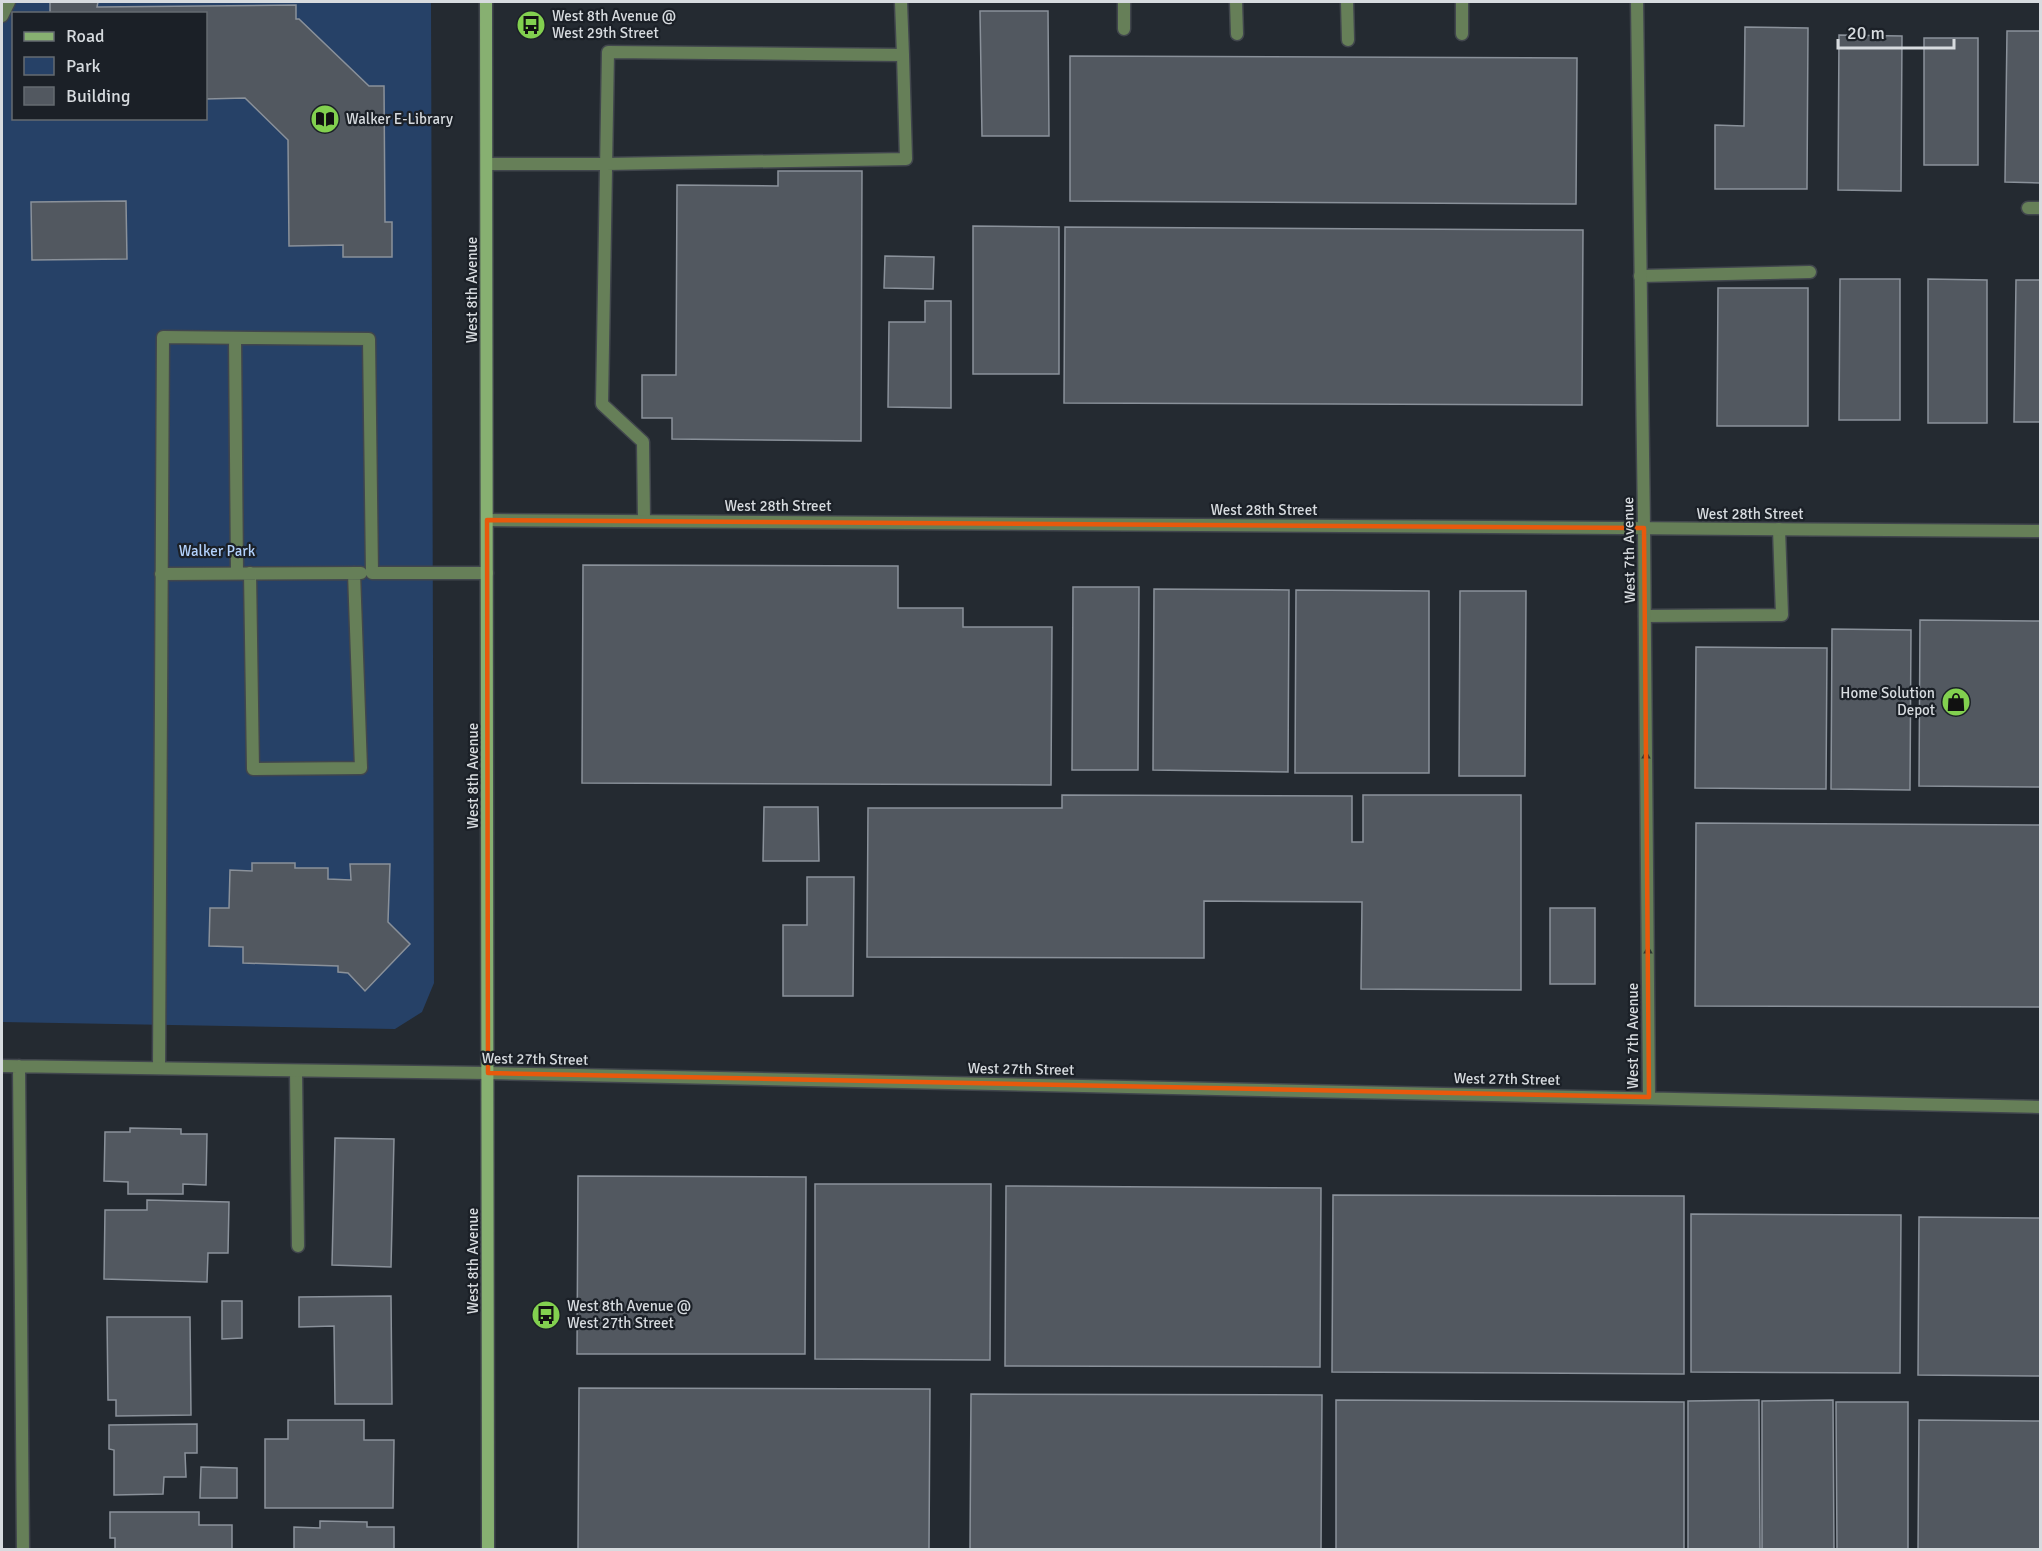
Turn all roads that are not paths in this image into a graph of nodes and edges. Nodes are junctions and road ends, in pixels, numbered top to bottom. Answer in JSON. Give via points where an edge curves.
{"nodes":[{"id":1,"x":9,"y":2,"type":"edge"},
{"id":2,"x":486,"y":2,"type":"edge"},
{"id":3,"x":901,"y":2,"type":"edge"},
{"id":4,"x":1124,"y":2,"type":"edge"},
{"id":5,"x":1236,"y":2,"type":"edge"},
{"id":6,"x":1347,"y":2,"type":"edge"},
{"id":7,"x":1462,"y":2,"type":"edge"},
{"id":8,"x":1637,"y":2,"type":"edge"},
{"id":9,"x":2,"y":16,"type":"edge"},
{"id":10,"x":1124,"y":29,"type":"dead end"},
{"id":11,"x":1237,"y":34,"type":"dead end"},
{"id":12,"x":1462,"y":34,"type":"dead end"},
{"id":13,"x":1348,"y":40,"type":"dead end"},
{"id":14,"x":903,"y":55,"type":"junction"},
{"id":15,"x":487,"y":164,"type":"junction"},
{"id":16,"x":606,"y":164,"type":"junction"},
{"id":17,"x":1810,"y":272,"type":"dead end"},
{"id":18,"x":1640,"y":276,"type":"junction"},
{"id":19,"x":235,"y":338,"type":"junction"},
{"id":20,"x":487,"y":520,"type":"junction"},
{"id":21,"x":644,"y":520,"type":"junction"},
{"id":22,"x":1644,"y":528,"type":"junction"},
{"id":23,"x":1779,"y":529,"type":"junction"},
{"id":24,"x":2040,"y":531,"type":"edge"},
{"id":25,"x":237,"y":573,"type":"junction"},
{"id":26,"x":250,"y":573,"type":"junction"},
{"id":27,"x":354,"y":573,"type":"junction"},
{"id":28,"x":372,"y":573,"type":"junction"},
{"id":29,"x":487,"y":573,"type":"junction"},
{"id":30,"x":161,"y":574,"type":"junction"},
{"id":31,"x":1645,"y":616,"type":"junction"},
{"id":32,"x":2,"y":1066,"type":"edge"},
{"id":33,"x":19,"y":1066,"type":"junction"},
{"id":34,"x":159,"y":1068,"type":"junction"},
{"id":35,"x":296,"y":1071,"type":"junction"},
{"id":36,"x":488,"y":1073,"type":"junction"},
{"id":37,"x":1649,"y":1097,"type":"junction"},
{"id":38,"x":2040,"y":1107,"type":"edge"},
{"id":39,"x":297,"y":1246,"type":"dead end"},
{"id":40,"x":23,"y":1550,"type":"edge"},
{"id":41,"x":488,"y":1550,"type":"edge"}],
"edges":[{"from":1,"to":9,"type":"street"},
{"from":2,"to":15,"type":"street","name":"West 8th Avenue"},
{"from":3,"to":14,"type":"street"},
{"from":4,"to":10,"type":"street"},
{"from":5,"to":11,"type":"street"},
{"from":6,"to":13,"type":"street"},
{"from":7,"to":12,"type":"street"},
{"from":8,"to":18,"type":"street","name":"West 7th Avenue"},
{"from":14,"to":16,"type":"street","via":[[906,159]]},
{"from":14,"to":16,"type":"street","via":[[608,52]]},
{"from":15,"to":16,"type":"street"},
{"from":15,"to":20,"type":"street","name":"West 8th Avenue"},
{"from":16,"to":21,"type":"street","via":[[602,404],[643,442]]},
{"from":17,"to":18,"type":"street"},
{"from":18,"to":22,"type":"street","name":"West 7th Avenue"},
{"from":19,"to":25,"type":"street"},
{"from":19,"to":28,"type":"street","via":[[369,339]]},
{"from":19,"to":30,"type":"street","via":[[163,337]]},
{"from":20,"to":21,"type":"street","name":"West 28th Street"},
{"from":20,"to":29,"type":"street","name":"West 8th Avenue"},
{"from":21,"to":22,"type":"street","name":"West 28th Street"},
{"from":22,"to":23,"type":"street","name":"West 28th Street"},
{"from":22,"to":31,"type":"street","name":"West 7th Avenue"},
{"from":23,"to":24,"type":"street","name":"West 28th Street"},
{"from":23,"to":31,"type":"street","via":[[1782,615]]},
{"from":25,"to":26,"type":"street"},
{"from":25,"to":30,"type":"street"},
{"from":26,"to":27,"type":"street"},
{"from":26,"to":27,"type":"street","via":[[253,769],[361,768]]},
{"from":27,"to":28,"type":"street"},
{"from":28,"to":29,"type":"street"},
{"from":29,"to":36,"type":"street","name":"West 8th Avenue"},
{"from":30,"to":34,"type":"street"},
{"from":37,"to":31,"type":"street","name":"West 7th Avenue","one_way":true},
{"from":32,"to":33,"type":"street","name":"West 27th Street"},
{"from":33,"to":34,"type":"street","name":"West 27th Street"},
{"from":33,"to":40,"type":"street"},
{"from":34,"to":35,"type":"street","name":"West 27th Street"},
{"from":35,"to":36,"type":"street","name":"West 27th Street"},
{"from":35,"to":39,"type":"street"},
{"from":36,"to":37,"type":"street","name":"West 27th Street"},
{"from":36,"to":41,"type":"street","name":"West 8th Avenue"},
{"from":37,"to":38,"type":"street","name":"West 27th Street"}]}
